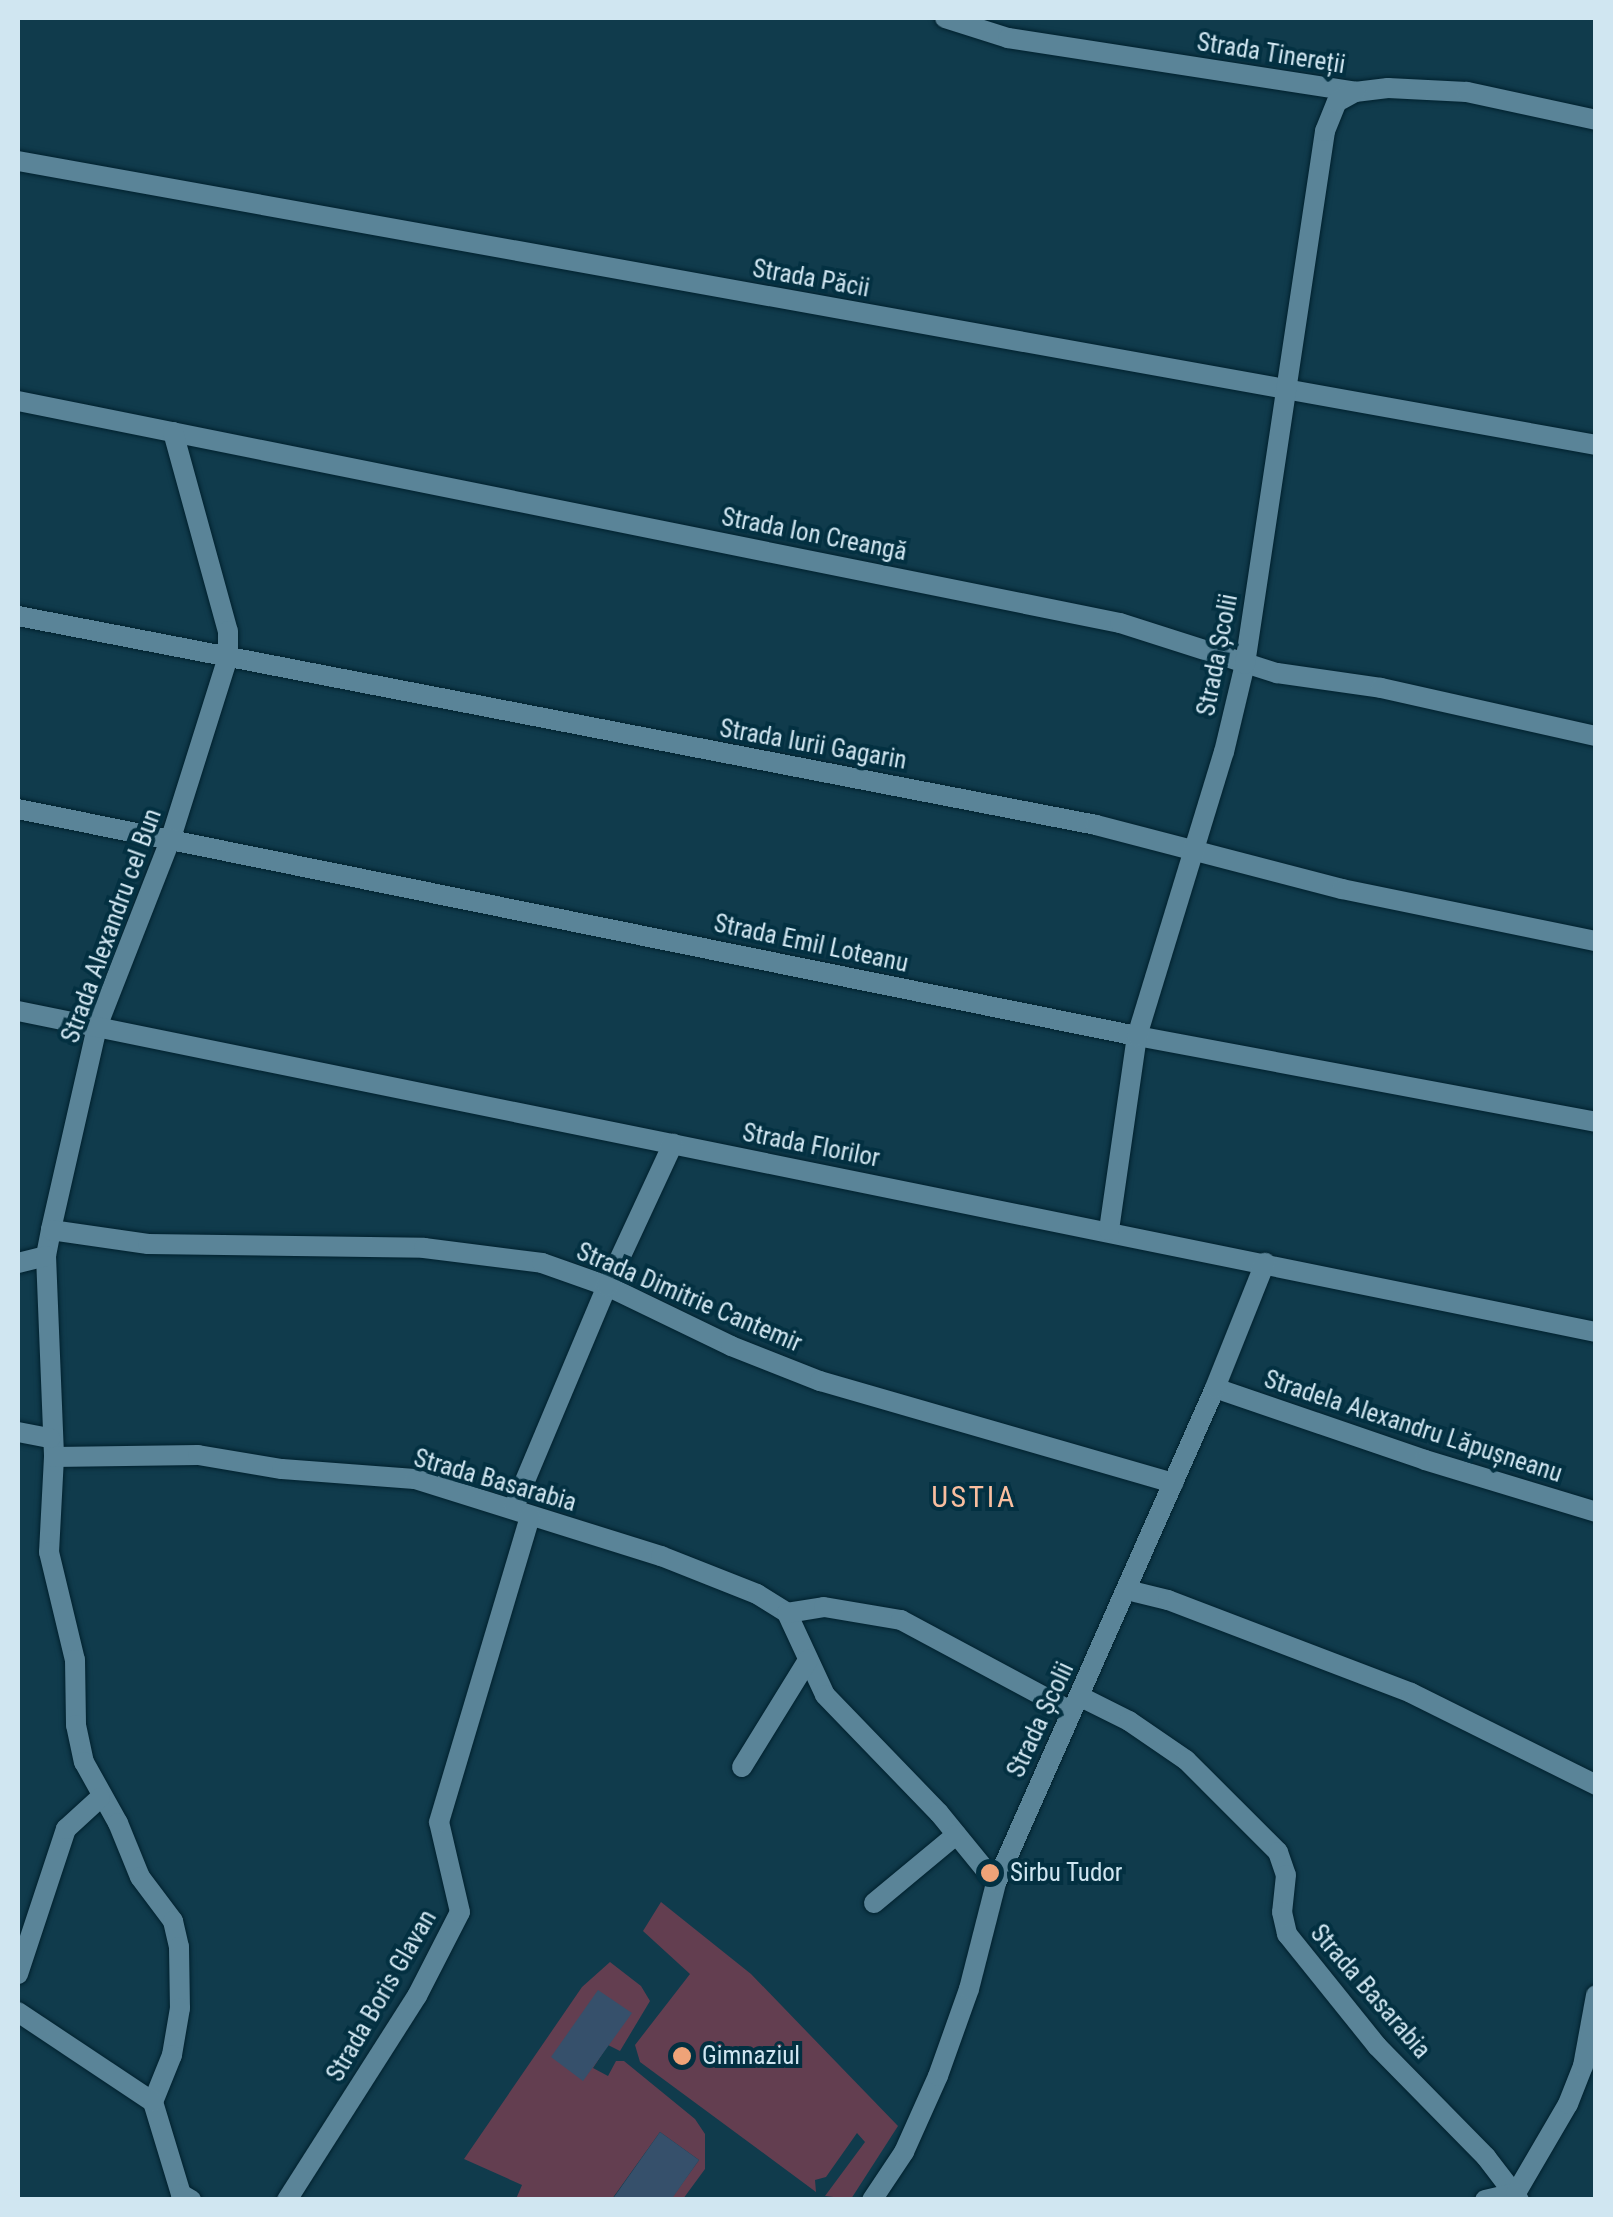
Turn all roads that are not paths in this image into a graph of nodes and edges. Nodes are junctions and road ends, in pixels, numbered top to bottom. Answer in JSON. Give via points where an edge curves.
{"nodes":[{"id":1,"x":945,"y":18,"type":"edge"},
{"id":2,"x":1355,"y":92,"type":"junction"},
{"id":3,"x":1596,"y":120,"type":"edge"},
{"id":4,"x":18,"y":160,"type":"edge"},
{"id":5,"x":1286,"y":387,"type":"junction"},
{"id":6,"x":18,"y":402,"type":"edge"},
{"id":7,"x":173,"y":432,"type":"junction"},
{"id":8,"x":1596,"y":445,"type":"edge"},
{"id":9,"x":18,"y":616,"type":"edge"},
{"id":10,"x":228,"y":657,"type":"junction"},
{"id":11,"x":1245,"y":664,"type":"junction"},
{"id":12,"x":1596,"y":736,"type":"edge"},
{"id":13,"x":18,"y":808,"type":"edge"},
{"id":14,"x":171,"y":838,"type":"junction"},
{"id":15,"x":1194,"y":847,"type":"junction"},
{"id":16,"x":1596,"y":942,"type":"edge"},
{"id":17,"x":18,"y":1012,"type":"edge"},
{"id":18,"x":98,"y":1027,"type":"junction"},
{"id":19,"x":1137,"y":1036,"type":"junction"},
{"id":20,"x":1596,"y":1122,"type":"edge"},
{"id":21,"x":673,"y":1144,"type":"junction"},
{"id":22,"x":50,"y":1230,"type":"junction"},
{"id":23,"x":1109,"y":1230,"type":"junction"},
{"id":24,"x":46,"y":1256,"type":"junction"},
{"id":25,"x":1265,"y":1262,"type":"junction"},
{"id":26,"x":18,"y":1263,"type":"edge"},
{"id":27,"x":606,"y":1286,"type":"junction"},
{"id":28,"x":1596,"y":1332,"type":"edge"},
{"id":29,"x":1215,"y":1388,"type":"junction"},
{"id":30,"x":18,"y":1432,"type":"edge"},
{"id":31,"x":52,"y":1448,"type":"junction"},
{"id":32,"x":1174,"y":1484,"type":"junction"},
{"id":33,"x":522,"y":1512,"type":"junction"},
{"id":34,"x":1596,"y":1512,"type":"edge"},
{"id":35,"x":1128,"y":1590,"type":"junction"},
{"id":36,"x":787,"y":1614,"type":"junction"},
{"id":37,"x":808,"y":1660,"type":"junction"},
{"id":38,"x":1076,"y":1704,"type":"junction"},
{"id":39,"x":742,"y":1767,"type":"dead end"},
{"id":40,"x":1596,"y":1785,"type":"edge"},
{"id":41,"x":100,"y":1798,"type":"junction"},
{"id":42,"x":956,"y":1834,"type":"junction"},
{"id":43,"x":996,"y":1883,"type":"junction"},
{"id":44,"x":874,"y":1903,"type":"dead end"},
{"id":45,"x":18,"y":1974,"type":"edge"},
{"id":46,"x":1596,"y":1995,"type":"edge"},
{"id":47,"x":18,"y":2012,"type":"edge"},
{"id":48,"x":153,"y":2102,"type":"junction"},
{"id":49,"x":1518,"y":2196,"type":"edge"},
{"id":50,"x":183,"y":2198,"type":"edge"},
{"id":51,"x":286,"y":2200,"type":"edge"},
{"id":52,"x":872,"y":2200,"type":"edge"},
{"id":53,"x":1485,"y":2200,"type":"edge"}],
"edges":[{"from":1,"to":2,"type":"street","name":"Strada Tinereții","via":[[1008,38]]},
{"from":2,"to":3,"type":"street","name":"Strada Tinereții","via":[[1467,92]]},
{"from":2,"to":5,"type":"street","name":"Strada Școlii","via":[[1337,102],[1325,132]]},
{"from":4,"to":5,"type":"street","name":"Strada Păcii"},
{"from":5,"to":8,"type":"street","name":"Strada Păcii"},
{"from":5,"to":11,"type":"street","name":"Strada Școlii"},
{"from":6,"to":7,"type":"street","name":"Strada Ion Creangă"},
{"from":7,"to":10,"type":"street","name":"Strada Alexandru cel Bun","via":[[228,630]]},
{"from":7,"to":11,"type":"street","name":"Strada Ion Creangă","via":[[1120,623]]},
{"from":9,"to":10,"type":"street","name":"Strada Iurii Gagarin"},
{"from":10,"to":14,"type":"street","name":"Strada Alexandru cel Bun"},
{"from":10,"to":15,"type":"street","name":"Strada Iurii Gagarin"},
{"from":11,"to":12,"type":"street","name":"Strada Ion Creangă"},
{"from":11,"to":15,"type":"street","name":"Strada Școlii"},
{"from":13,"to":14,"type":"street","name":"Strada Emil Loteanu"},
{"from":14,"to":18,"type":"street","name":"Strada Alexandru cel Bun"},
{"from":14,"to":19,"type":"street","name":"Strada Emil Loteanu"},
{"from":15,"to":16,"type":"street","name":"Strada Iurii Gagarin","via":[[1342,888]]},
{"from":15,"to":19,"type":"street","name":"Strada Școlii"},
{"from":17,"to":18,"type":"street","name":"Strada Florilor"},
{"from":18,"to":21,"type":"street","name":"Strada Florilor"},
{"from":18,"to":22,"type":"street","name":"Strada Alexandru cel Bun"},
{"from":19,"to":20,"type":"street","name":"Strada Emil Loteanu"},
{"from":19,"to":23,"type":"street","name":"Strada Școlii"},
{"from":21,"to":23,"type":"street","name":"Strada Florilor"},
{"from":21,"to":27,"type":"street","name":"Strada Boris Glavan"},
{"from":22,"to":24,"type":"street","name":"Strada Alexandru cel Bun"},
{"from":22,"to":27,"type":"street","name":"Strada Dimitrie Cantemir","via":[[148,1244],[481,1253],[542,1263]]},
{"from":23,"to":25,"type":"street","name":"Strada Florilor"},
{"from":24,"to":26,"type":"street"},
{"from":24,"to":31,"type":"street","name":"Strada Alexandru cel Bun"},
{"from":25,"to":28,"type":"street","name":"Strada Florilor"},
{"from":25,"to":29,"type":"street","name":"Strada Școlii"},
{"from":27,"to":32,"type":"street","name":"Strada Dimitrie Cantemir","via":[[820,1380]]},
{"from":27,"to":33,"type":"street","name":"Strada Boris Glavan"},
{"from":29,"to":32,"type":"street","name":"Strada Școlii"},
{"from":29,"to":34,"type":"street","name":"Stradela Alexandru Lăpușneanu"},
{"from":30,"to":31,"type":"street","name":"Strada Basarabia"},
{"from":31,"to":33,"type":"street","name":"Strada Basarabia","via":[[198,1455],[415,1479]]},
{"from":31,"to":41,"type":"street","name":"Strada Alexandru cel Bun","via":[[49,1552],[76,1660],[76,1725]]},
{"from":32,"to":35,"type":"street","name":"Strada Școlii"},
{"from":33,"to":36,"type":"street","name":"Strada Basarabia","via":[[721,1578]]},
{"from":33,"to":51,"type":"street","name":"Strada Boris Glavan","via":[[440,1822],[460,1912],[417,1996]]},
{"from":35,"to":38,"type":"street","name":"Strada Școlii"},
{"from":35,"to":40,"type":"street","via":[[1410,1693]]},
{"from":36,"to":37,"type":"street"},
{"from":36,"to":38,"type":"street","name":"Strada Basarabia","via":[[824,1607],[901,1620]]},
{"from":37,"to":39,"type":"street"},
{"from":37,"to":42,"type":"street","via":[[825,1695]]},
{"from":38,"to":43,"type":"street","name":"Strada Școlii"},
{"from":38,"to":49,"type":"street","name":"Strada Basarabia","via":[[1129,1721],[1186,1760],[1278,1852],[1286,1875],[1287,1934],[1378,2046]]},
{"from":41,"to":45,"type":"street","via":[[66,1829]]},
{"from":41,"to":48,"type":"street","name":"Strada Alexandru cel Bun","via":[[140,1876],[173,1921],[179,1947],[175,2039]]},
{"from":42,"to":43,"type":"street"},
{"from":42,"to":44,"type":"street"},
{"from":43,"to":52,"type":"street","name":"Strada Școlii","via":[[938,2076],[904,2152]]},
{"from":46,"to":49,"type":"street","via":[[1583,2066]]},
{"from":47,"to":48,"type":"street"},
{"from":48,"to":50,"type":"street"},
{"from":49,"to":53,"type":"street"}]}
